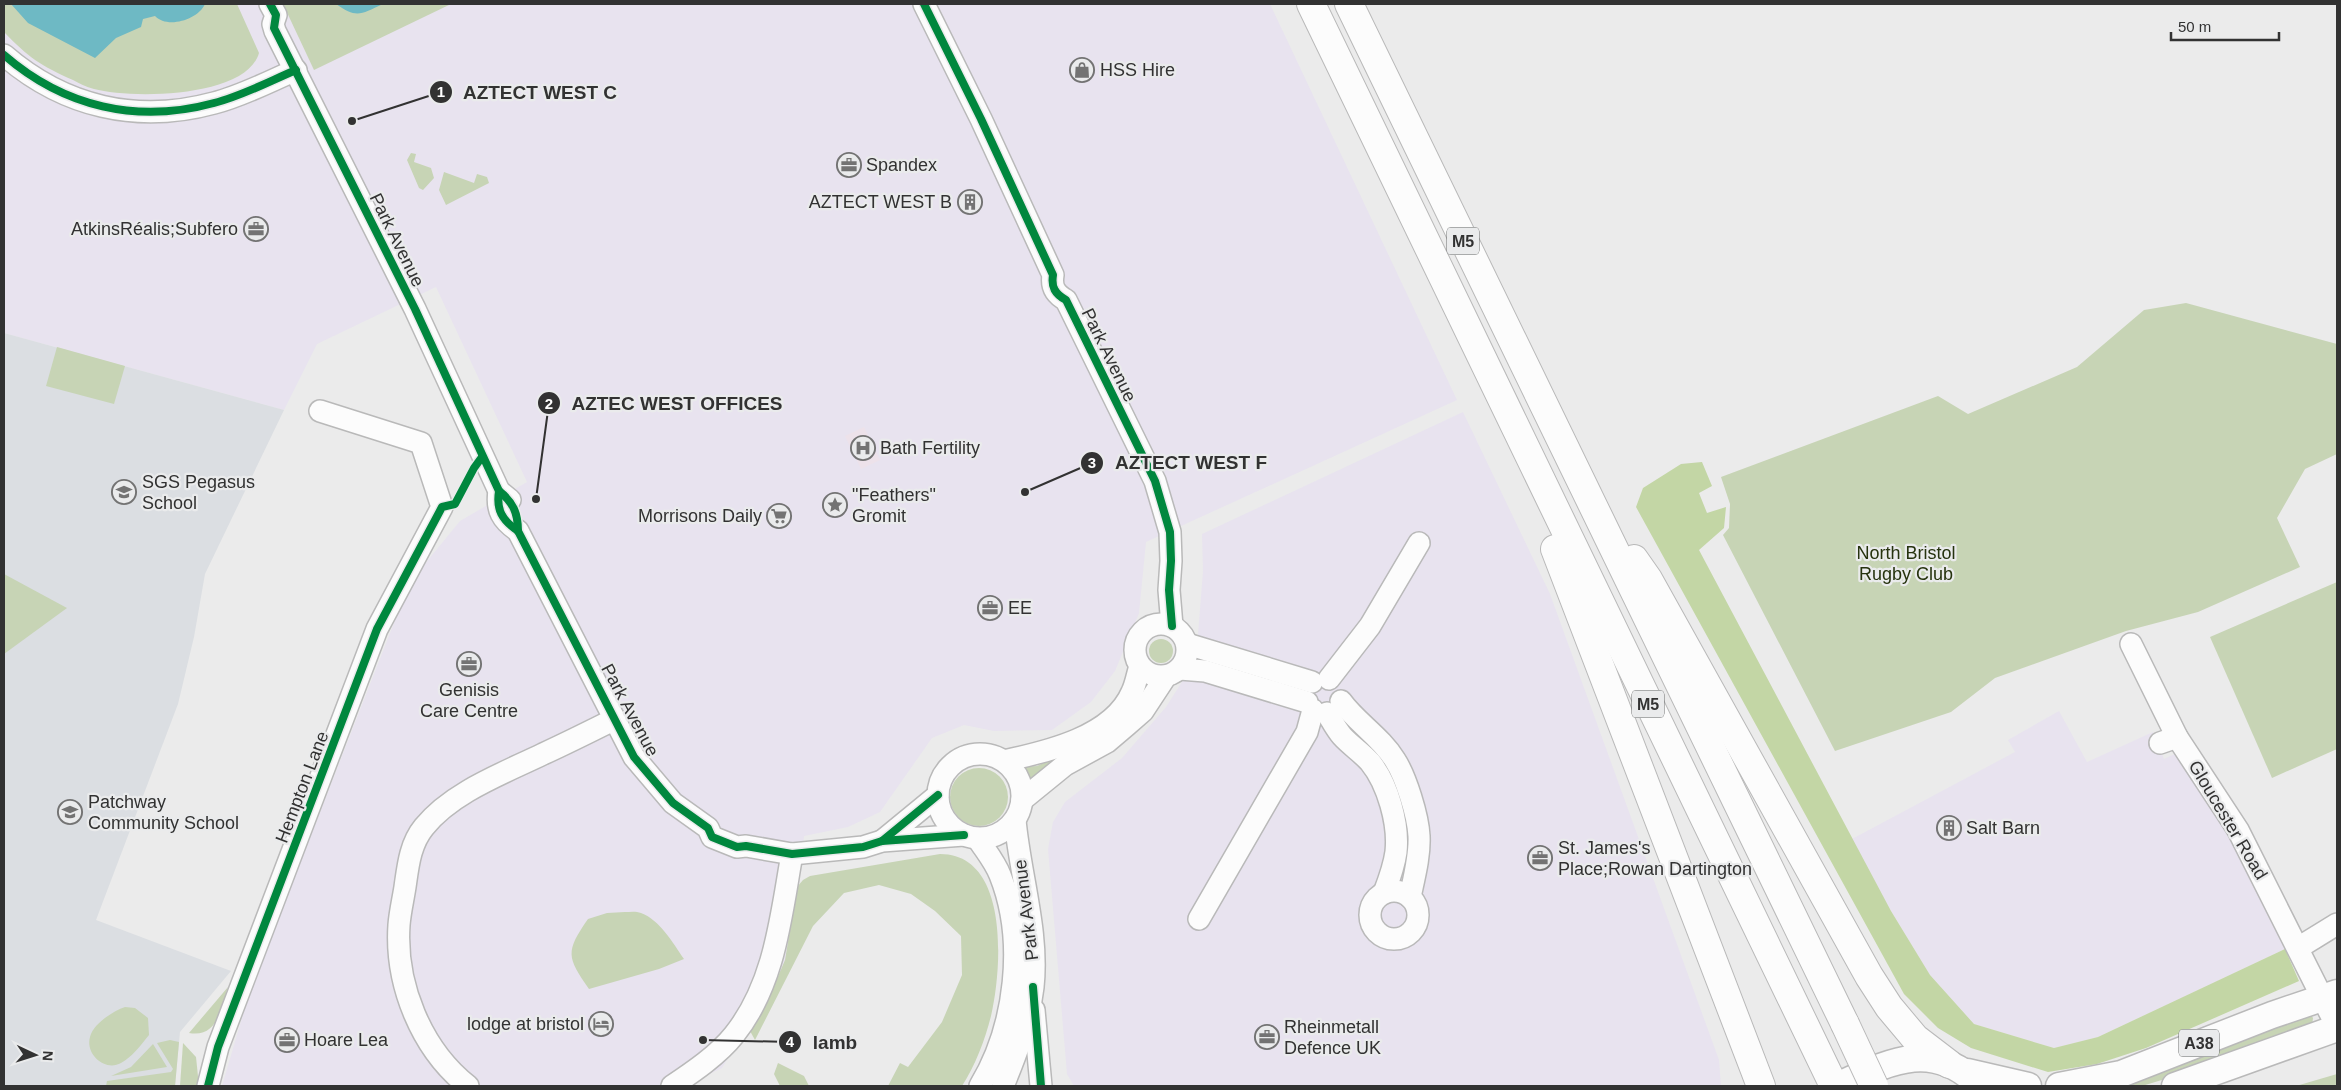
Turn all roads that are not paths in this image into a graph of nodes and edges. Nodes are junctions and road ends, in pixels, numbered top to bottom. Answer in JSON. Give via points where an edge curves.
{"nodes":[{"id":1,"x":256,"y":4,"type":"edge"},
{"id":2,"x":924,"y":4,"type":"edge"},
{"id":3,"x":1311,"y":4,"type":"edge"},
{"id":4,"x":1349,"y":4,"type":"edge"},
{"id":5,"x":272,"y":14,"type":"edge"},
{"id":6,"x":4,"y":55,"type":"edge"},
{"id":7,"x":296,"y":70,"type":"junction"},
{"id":8,"x":1484,"y":366,"type":"junction"},
{"id":9,"x":320,"y":411,"type":"dead end"},
{"id":10,"x":1578,"y":478,"type":"junction"},
{"id":11,"x":1419,"y":543,"type":"dead end"},
{"id":12,"x":1163,"y":625,"type":"junction"},
{"id":13,"x":1187,"y":644,"type":"junction"},
{"id":14,"x":2131,"y":644,"type":"dead end"},
{"id":15,"x":1140,"y":666,"type":"junction"},
{"id":16,"x":1173,"y":672,"type":"junction"},
{"id":17,"x":1322,"y":698,"type":"junction"},
{"id":18,"x":615,"y":719,"type":"junction"},
{"id":19,"x":1004,"y":761,"type":"junction"},
{"id":20,"x":938,"y":795,"type":"junction"},
{"id":21,"x":1019,"y":810,"type":"junction"},
{"id":22,"x":971,"y":837,"type":"junction"},
{"id":23,"x":882,"y":841,"type":"junction"},
{"id":24,"x":792,"y":854,"type":"junction"},
{"id":25,"x":1384,"y":893,"type":"junction"},
{"id":26,"x":1410,"y":897,"type":"junction"},
{"id":27,"x":1199,"y":919,"type":"dead end"},
{"id":28,"x":2337,"y":924,"type":"edge"},
{"id":29,"x":2298,"y":948,"type":"junction"},
{"id":30,"x":1033,"y":987,"type":"junction"},
{"id":31,"x":2330,"y":995,"type":"edge"},
{"id":32,"x":2337,"y":1027,"type":"edge"},
{"id":33,"x":1965,"y":1074,"type":"edge"},
{"id":34,"x":208,"y":1086,"type":"edge"},
{"id":35,"x":468,"y":1086,"type":"edge"},
{"id":36,"x":672,"y":1086,"type":"edge"},
{"id":37,"x":980,"y":1086,"type":"edge"},
{"id":38,"x":1003,"y":1086,"type":"edge"},
{"id":39,"x":1040,"y":1086,"type":"edge"},
{"id":40,"x":1761,"y":1086,"type":"edge"},
{"id":41,"x":1835,"y":1086,"type":"edge"},
{"id":42,"x":1874,"y":1086,"type":"edge"},
{"id":43,"x":2028,"y":1086,"type":"edge"},
{"id":44,"x":2059,"y":1086,"type":"edge"},
{"id":45,"x":2175,"y":1086,"type":"edge"}],
"edges":[{"from":1,"to":5,"type":"street","name":"Park Avenue","via":[[264,20]]},
{"from":2,"to":12,"type":"street","name":"Park Avenue","via":[[1054,275],[1062,278],[1069,292],[1066,300],[1154,481],[1170,532],[1169,590]]},
{"from":3,"to":8,"type":"highway","number":"M5"},
{"from":4,"to":10,"type":"highway","number":"M5"},
{"from":5,"to":7,"type":"street","name":"Park Avenue"},
{"from":6,"to":7,"type":"street","via":[[37,82],[86,102],[130,113],[164,112],[215,103]]},
{"from":7,"to":18,"type":"street","name":"Park Avenue","via":[[415,309],[498,491],[512,504],[518,518],[518,531]]},
{"from":8,"to":40,"type":"highway","number":"M5"},
{"from":8,"to":41,"type":"highway","number":"M5"},
{"from":9,"to":34,"type":"street","name":"Hempton Lane","via":[[423,440],[442,507],[377,629],[228,1020]]},
{"from":10,"to":33,"type":"highway","number":"M5","via":[[1648,579],[1889,1007],[1915,1038]]},
{"from":10,"to":42,"type":"highway","number":"M5","bridge":true},
{"from":11,"to":17,"type":"street"},
{"from":12,"to":13,"type":"street","via":[[1184,636]]},
{"from":12,"to":15,"type":"street","via":[[1146,628],[1137,639],[1135,656]]},
{"from":13,"to":16,"type":"street","via":[[1186,660]]},
{"from":13,"to":17,"type":"street"},
{"from":14,"to":29,"type":"street","name":"Gloucester Road","via":[[2169,740],[2238,830]]},
{"from":15,"to":16,"type":"street","via":[[1156,676]]},
{"from":15,"to":19,"type":"street","via":[[1132,693],[1121,710],[1105,723],[1055,749]]},
{"from":16,"to":17,"type":"street","via":[[1205,671]]},
{"from":16,"to":21,"type":"street","via":[[1143,711],[1107,742],[1065,765]]},
{"from":17,"to":25,"type":"street","via":[[1341,735],[1378,774],[1389,803],[1396,850]]},
{"from":17,"to":26,"type":"street","via":[[1351,715],[1396,760],[1410,796],[1419,836]]},
{"from":17,"to":27,"type":"street","via":[[1302,740]]},
{"from":18,"to":24,"type":"street","name":"Park Avenue","via":[[634,757],[660,790],[708,828],[712,837],[737,848],[746,846]]},
{"from":18,"to":35,"type":"street","name":"Park Avenue","via":[[479,784],[424,826],[412,847],[399,924],[403,976],[412,1010],[421,1028],[438,1054]]},
{"from":19,"to":20,"type":"street","via":[[988,754],[973,754],[956,761],[944,776]]},
{"from":19,"to":21,"type":"street","via":[[1015,772],[1021,785]]},
{"from":20,"to":22,"type":"street","via":[[941,812],[950,826]]},
{"from":20,"to":23,"type":"street","name":"Park Avenue"},
{"from":21,"to":22,"type":"street","via":[[1005,831],[992,837]]},
{"from":21,"to":30,"type":"street","name":"Park Avenue","via":[[1033,942]]},
{"from":22,"to":23,"type":"street","name":"Park Avenue"},
{"from":22,"to":37,"type":"street","name":"Park Avenue","via":[[999,873],[1011,909],[1014,963],[1010,1003],[999,1047]]},
{"from":23,"to":24,"type":"street","name":"Park Avenue","via":[[863,847]]},
{"from":24,"to":36,"type":"street","via":[[780,923],[760,990],[734,1035],[693,1072]]},
{"from":25,"to":26,"type":"street","via":[[1400,892]]},
{"from":25,"to":26,"type":"street","via":[[1373,902],[1370,917],[1376,931],[1392,939],[1407,935],[1417,922],[1416,906]]},
{"from":28,"to":29,"type":"street"},
{"from":29,"to":31,"type":"street","name":"Gloucester Road"},
{"from":30,"to":38,"type":"street","name":"Park Avenue","via":[[1016,1053]]},
{"from":30,"to":39,"type":"street"},
{"from":31,"to":32,"type":"street","name":"Gloucester Road"},
{"from":31,"to":44,"type":"main road","number":"A38","via":[[2121,1074]]},
{"from":32,"to":45,"type":"main road","name":"Gloucester Road","number":"A38"},
{"from":33,"to":41,"type":"main road","via":[[1906,1058]]},
{"from":33,"to":43,"type":"main road"}]}
